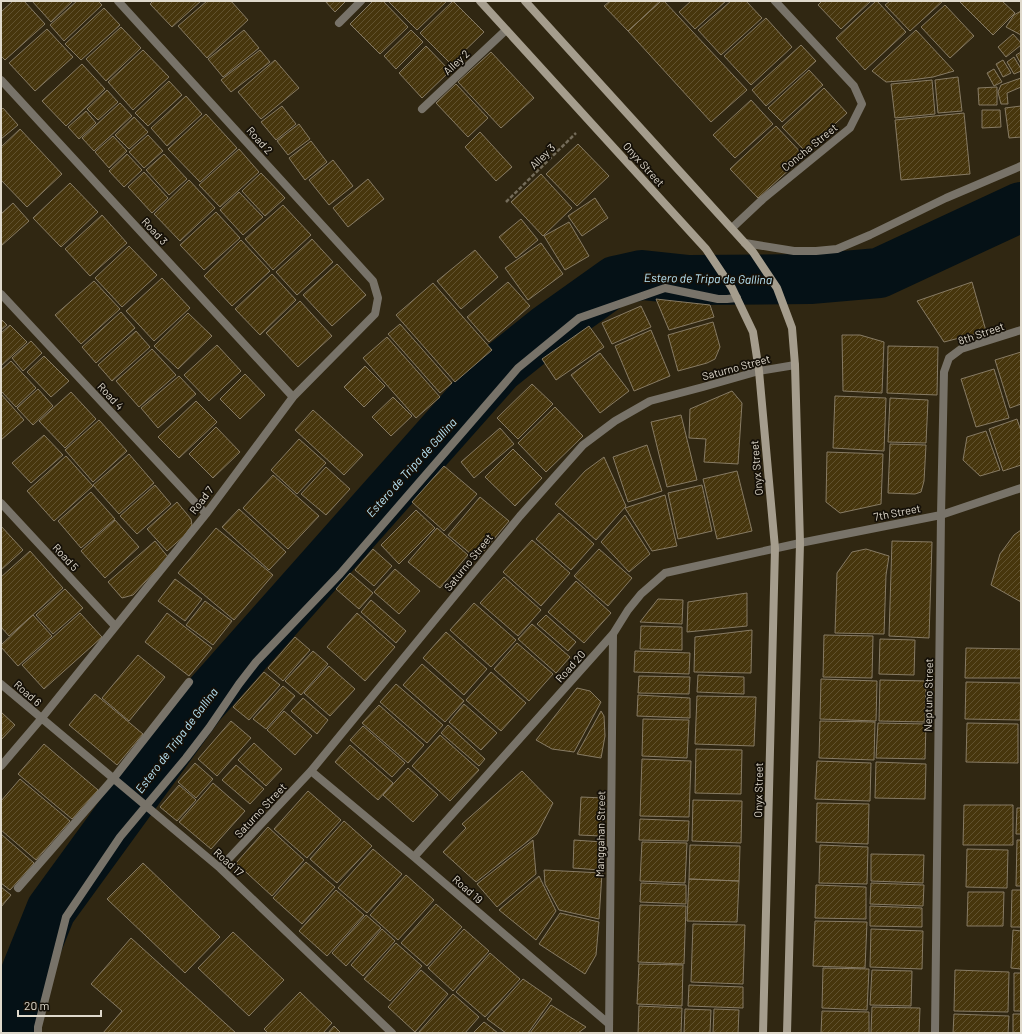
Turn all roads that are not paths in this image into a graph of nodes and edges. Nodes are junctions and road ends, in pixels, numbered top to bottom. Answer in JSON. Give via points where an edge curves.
{"nodes":[{"id":1,"x":118,"y":1,"type":"edge"},
{"id":2,"x":361,"y":1,"type":"edge"},
{"id":3,"x":480,"y":1,"type":"edge"},
{"id":4,"x":525,"y":1,"type":"edge"},
{"id":5,"x":775,"y":1,"type":"edge"},
{"id":6,"x":339,"y":23,"type":"dead end"},
{"id":7,"x":506,"y":30,"type":"junction"},
{"id":8,"x":1,"y":80,"type":"edge"},
{"id":9,"x":422,"y":109,"type":"dead end"},
{"id":10,"x":1021,"y":166,"type":"edge"},
{"id":11,"x":732,"y":228,"type":"junction"},
{"id":12,"x":745,"y":243,"type":"junction"},
{"id":13,"x":1,"y":294,"type":"edge"},
{"id":14,"x":378,"y":298,"type":"joint"},
{"id":15,"x":737,"y":298,"type":"junction"},
{"id":16,"x":1021,"y":330,"type":"edge"},
{"id":17,"x":949,"y":358,"type":"joint"},
{"id":18,"x":795,"y":365,"type":"junction"},
{"id":19,"x":759,"y":371,"type":"junction"},
{"id":20,"x":293,"y":397,"type":"junction"},
{"id":21,"x":1021,"y":488,"type":"edge"},
{"id":22,"x":1,"y":504,"type":"edge"},
{"id":23,"x":206,"y":514,"type":"junction"},
{"id":24,"x":941,"y":515,"type":"junction"},
{"id":25,"x":800,"y":543,"type":"junction"},
{"id":26,"x":774,"y":548,"type":"junction"},
{"id":27,"x":115,"y":626,"type":"junction"},
{"id":28,"x":613,"y":634,"type":"junction"},
{"id":29,"x":189,"y":682,"type":"dead end"},
{"id":30,"x":1,"y":684,"type":"edge"},
{"id":31,"x":41,"y":719,"type":"junction"},
{"id":32,"x":1,"y":766,"type":"edge"},
{"id":33,"x":311,"y":771,"type":"junction"},
{"id":34,"x":113,"y":779,"type":"junction"},
{"id":35,"x":143,"y":804,"type":"junction"},
{"id":36,"x":414,"y":857,"type":"junction"},
{"id":37,"x":220,"y":868,"type":"junction"},
{"id":38,"x":18,"y":888,"type":"dead end"},
{"id":39,"x":609,"y":1024,"type":"junction"},
{"id":40,"x":38,"y":1033,"type":"edge"},
{"id":41,"x":392,"y":1033,"type":"edge"},
{"id":42,"x":609,"y":1033,"type":"edge"},
{"id":43,"x":763,"y":1033,"type":"edge"},
{"id":44,"x":787,"y":1033,"type":"edge"},
{"id":45,"x":935,"y":1033,"type":"edge"}],
"edges":[{"from":1,"to":14,"type":"street","name":"Road 2","via":[[374,280]]},
{"from":2,"to":6,"type":"street"},
{"from":3,"to":7,"type":"main road","name":"Onyx Street"},
{"from":4,"to":11,"type":"main road","name":"Onyx Street"},
{"from":5,"to":11,"type":"street","name":"Concha Street","via":[[854,86],[862,104],[850,128],[763,199]]},
{"from":7,"to":9,"type":"street","name":"Alley 2"},
{"from":7,"to":15,"type":"main road","name":"Onyx Street","via":[[706,249]]},
{"from":8,"to":20,"type":"street","name":"Road 3"},
{"from":10,"to":12,"type":"street","via":[[837,249],[794,251]]},
{"from":11,"to":12,"type":"main road","name":"Onyx Street"},
{"from":12,"to":18,"type":"main road","name":"Onyx Street","via":[[777,288],[792,328]]},
{"from":13,"to":23,"type":"street","name":"Road 4"},
{"from":14,"to":20,"type":"street","name":"Road 7","via":[[375,314]]},
{"from":15,"to":19,"type":"main road","name":"Onyx Street","via":[[753,332]]},
{"from":15,"to":35,"type":"street","via":[[718,299],[665,288],[580,318],[518,368],[340,574],[256,662],[186,758]]},
{"from":16,"to":17,"type":"street","name":"8th Street","via":[[961,349]]},
{"from":17,"to":24,"type":"street","name":"Neptuno Street","via":[[944,372]]},
{"from":18,"to":19,"type":"street","name":"Saturno Street"},
{"from":18,"to":25,"type":"main road","name":"Onyx Street"},
{"from":19,"to":26,"type":"main road","name":"Onyx Street"},
{"from":19,"to":33,"type":"street","name":"Saturno Street","via":[[650,401],[615,421],[583,445],[520,516]]},
{"from":20,"to":23,"type":"street","name":"Road 7"},
{"from":21,"to":24,"type":"street","name":"7th Street"},
{"from":22,"to":27,"type":"street","name":"Road 5"},
{"from":23,"to":27,"type":"street","name":"Road 7"},
{"from":24,"to":25,"type":"street","name":"7th Street"},
{"from":24,"to":45,"type":"street","name":"Neptuno Street"},
{"from":25,"to":26,"type":"street","name":"7th Street"},
{"from":25,"to":44,"type":"main road","name":"Onyx Street"},
{"from":26,"to":28,"type":"street","name":"Road 20","via":[[665,573],[628,610]]},
{"from":26,"to":43,"type":"main road","name":"Onyx Street"},
{"from":27,"to":31,"type":"street","name":"Road 7"},
{"from":28,"to":36,"type":"street","name":"Road 20"},
{"from":28,"to":39,"type":"street","name":"Manggahan Street"},
{"from":29,"to":34,"type":"street"},
{"from":30,"to":31,"type":"street","name":"Road 6"},
{"from":31,"to":32,"type":"street","name":"Road 7"},
{"from":31,"to":34,"type":"street","name":"Road 17"},
{"from":33,"to":36,"type":"street","name":"Road 19"},
{"from":33,"to":37,"type":"street","name":"Saturno Street"},
{"from":34,"to":35,"type":"street","name":"Road 17"},
{"from":34,"to":38,"type":"street"},
{"from":35,"to":37,"type":"street","name":"Road 17"},
{"from":35,"to":40,"type":"street","via":[[66,918]]},
{"from":36,"to":39,"type":"street","name":"Road 19"},
{"from":37,"to":41,"type":"street","name":"Road 17"},
{"from":39,"to":42,"type":"street","name":"Manggahan Street"}]}
